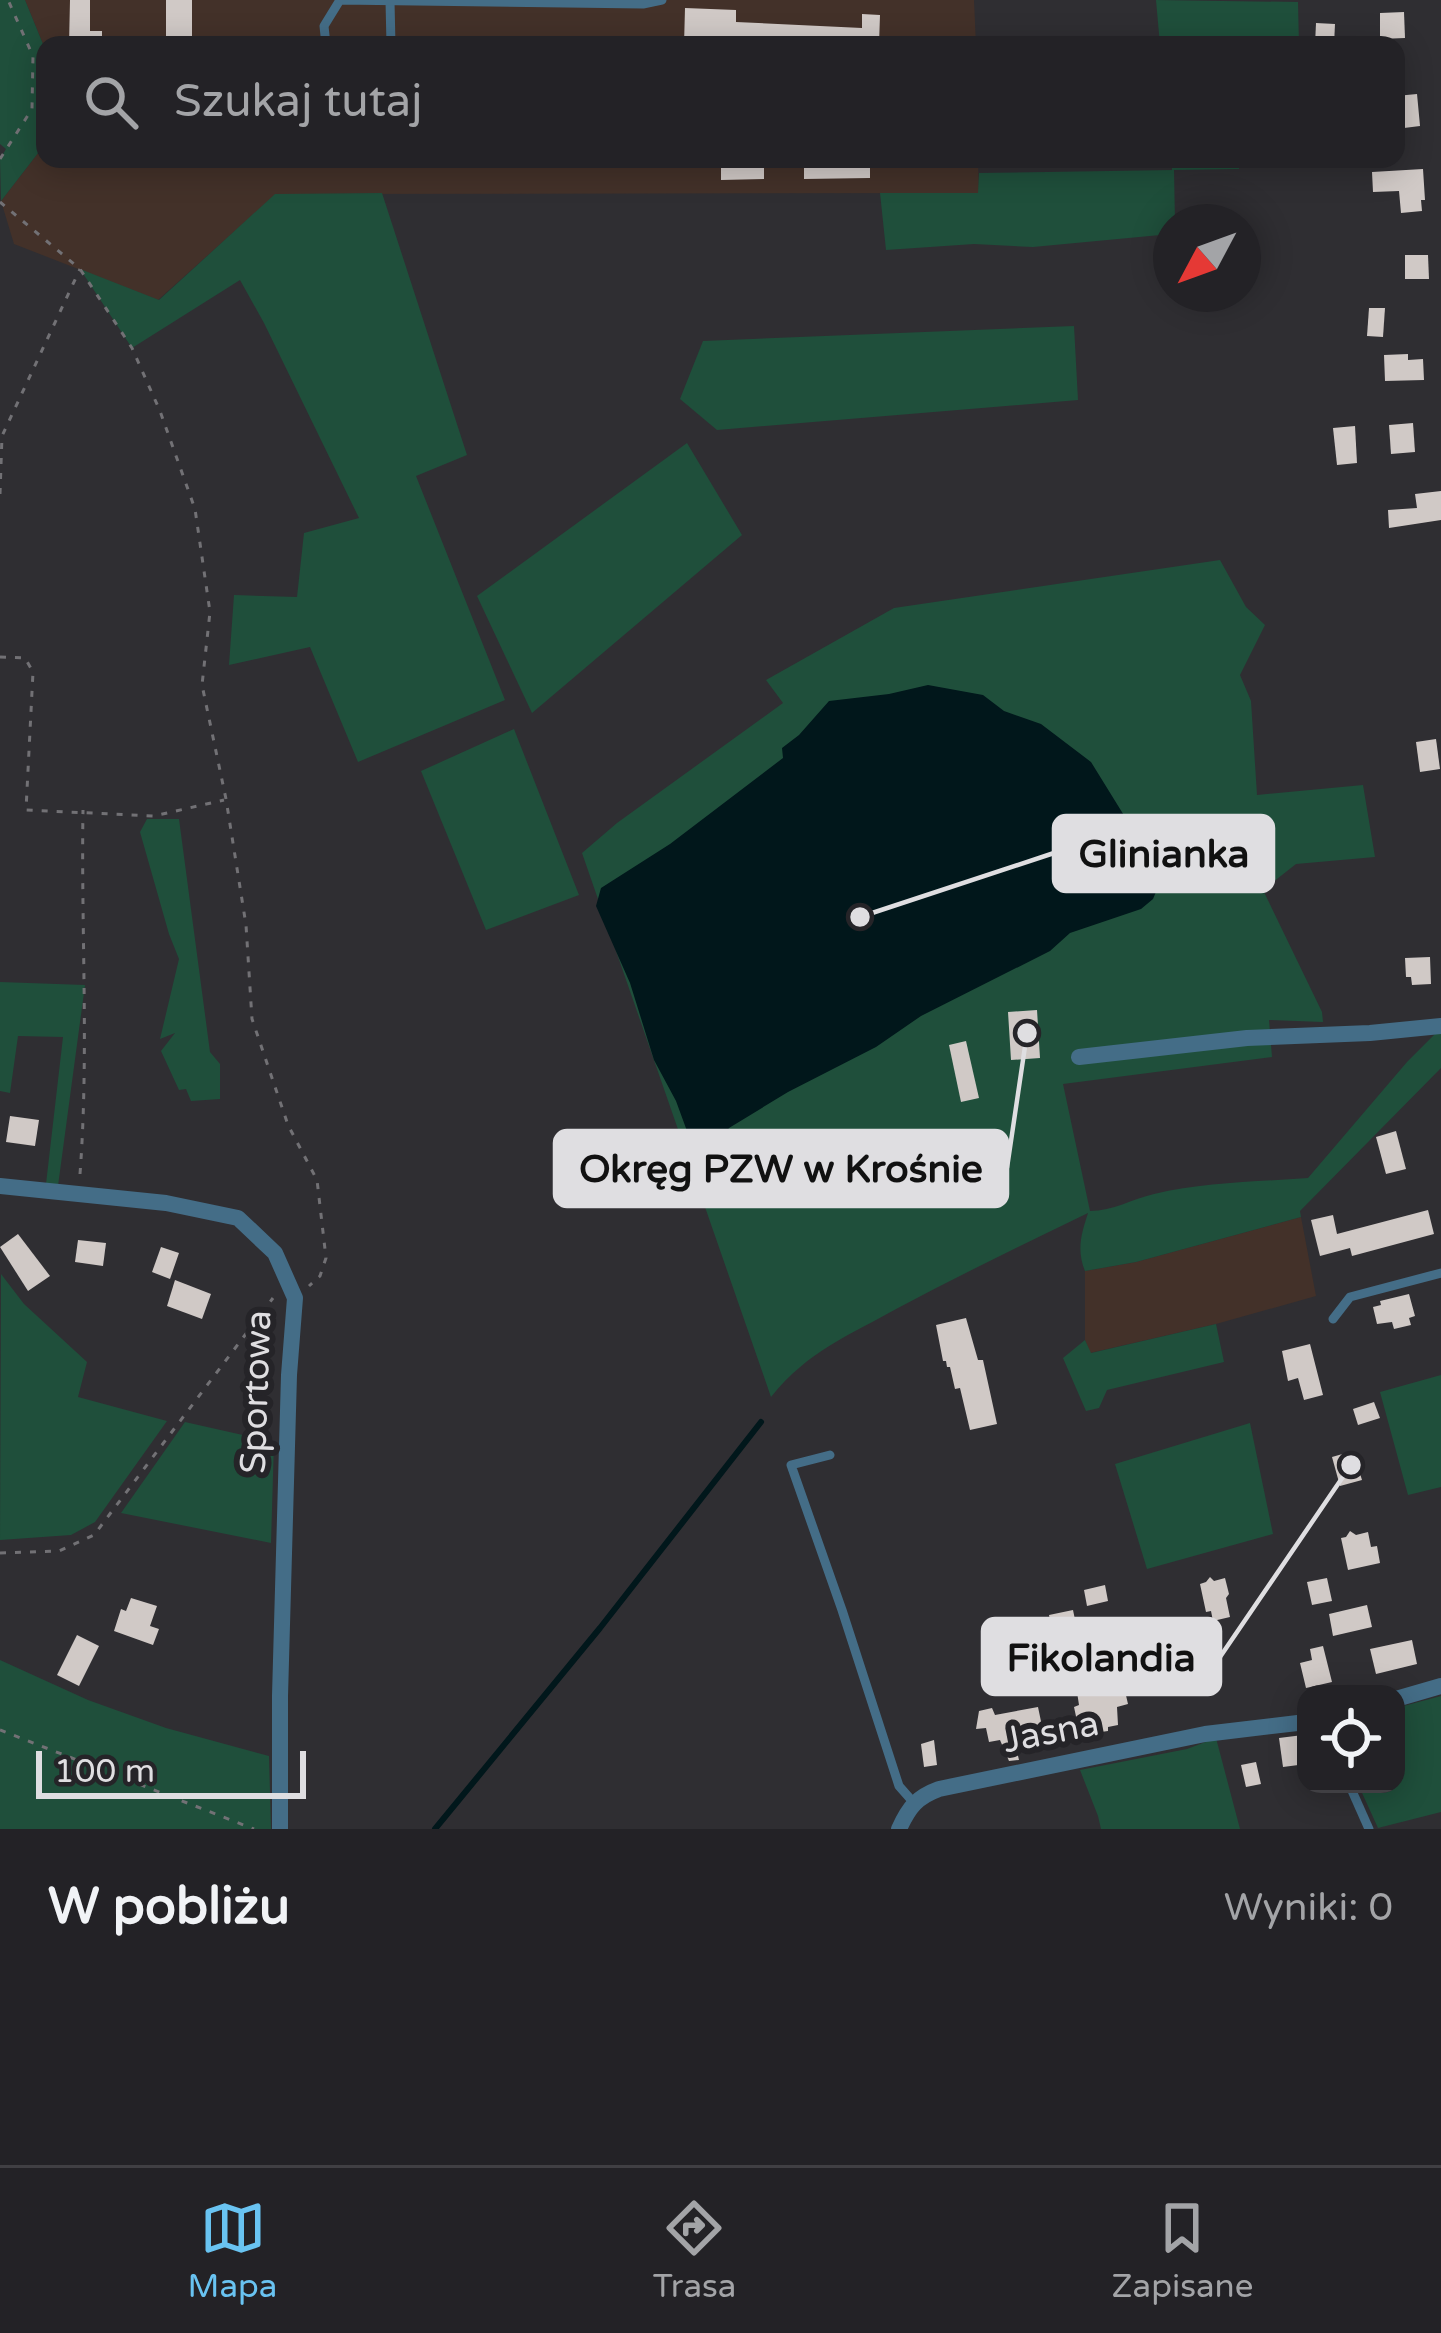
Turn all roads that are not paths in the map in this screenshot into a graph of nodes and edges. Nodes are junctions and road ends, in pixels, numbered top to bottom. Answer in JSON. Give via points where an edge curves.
{"nodes":[{"id":1,"x":662,"y":0,"type":"edge"},
{"id":2,"x":390,"y":1,"type":"edge"},
{"id":3,"x":325,"y":36,"type":"edge"},
{"id":4,"x":391,"y":36,"type":"edge"},
{"id":5,"x":1441,"y":1026,"type":"edge"},
{"id":6,"x":1079,"y":1057,"type":"dead end"},
{"id":7,"x":0,"y":1186,"type":"edge"},
{"id":8,"x":1441,"y":1273,"type":"edge"},
{"id":9,"x":1333,"y":1318,"type":"dead end"},
{"id":10,"x":830,"y":1455,"type":"dead end"},
{"id":11,"x":1441,"y":1686,"type":"edge"},
{"id":12,"x":1405,"y":1697,"type":"edge"},
{"id":13,"x":1297,"y":1723,"type":"edge"},
{"id":14,"x":1353,"y":1793,"type":"edge"},
{"id":15,"x":914,"y":1803,"type":"junction"},
{"id":16,"x":280,"y":1829,"type":"edge"},
{"id":17,"x":899,"y":1829,"type":"edge"},
{"id":18,"x":1369,"y":1829,"type":"edge"}],
"edges":[{"from":1,"to":2,"type":"lane"},
{"from":2,"to":3,"type":"lane","via":[[340,0]]},
{"from":2,"to":4,"type":"lane"},
{"from":5,"to":6,"type":"street"},
{"from":7,"to":16,"type":"street","name":"Sportowa","via":[[238,1218],[274,1253],[291,1289]]},
{"from":8,"to":9,"type":"lane","via":[[1350,1297]]},
{"from":10,"to":15,"type":"lane","via":[[791,1465],[898,1786]]},
{"from":11,"to":12,"type":"street"},
{"from":13,"to":15,"type":"street","name":"Jasna","via":[[969,1782]]},
{"from":14,"to":18,"type":"lane"},
{"from":15,"to":17,"type":"street"}]}
